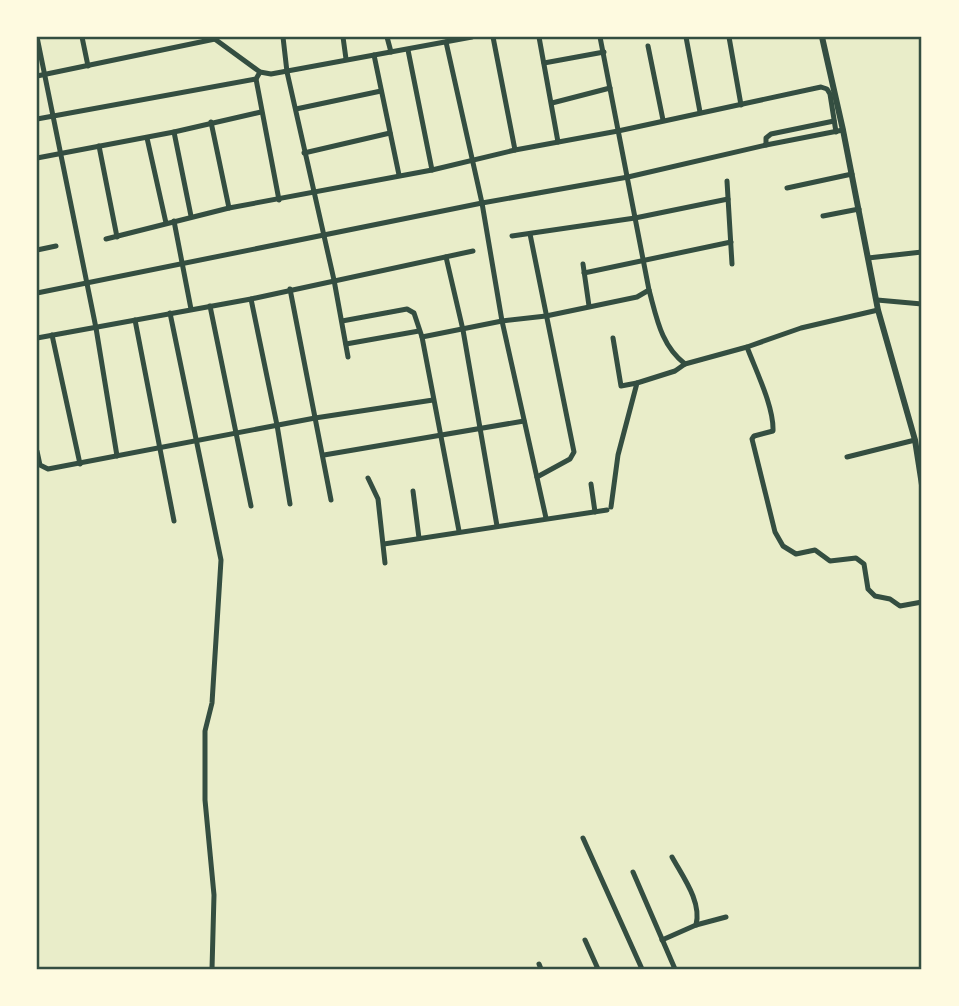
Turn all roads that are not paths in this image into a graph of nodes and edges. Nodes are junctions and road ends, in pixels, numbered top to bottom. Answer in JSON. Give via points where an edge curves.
{"nodes":[{"id":1,"x":37,"y":37,"type":"edge"},
{"id":2,"x":82,"y":37,"type":"edge"},
{"id":3,"x":283,"y":37,"type":"edge"},
{"id":4,"x":343,"y":37,"type":"edge"},
{"id":5,"x":387,"y":37,"type":"edge"},
{"id":6,"x":427,"y":37,"type":"edge"},
{"id":7,"x":472,"y":37,"type":"edge"},
{"id":8,"x":493,"y":37,"type":"edge"},
{"id":9,"x":539,"y":37,"type":"edge"},
{"id":10,"x":600,"y":37,"type":"edge"},
{"id":11,"x":686,"y":37,"type":"edge"},
{"id":12,"x":729,"y":37,"type":"edge"},
{"id":13,"x":822,"y":37,"type":"edge"},
{"id":14,"x":214,"y":38,"type":"edge"},
{"id":15,"x":446,"y":42,"type":"junction"},
{"id":16,"x":428,"y":46,"type":"junction"},
{"id":17,"x":648,"y":47,"type":"dead end"},
{"id":18,"x":408,"y":50,"type":"junction"},
{"id":19,"x":391,"y":52,"type":"junction"},
{"id":20,"x":604,"y":52,"type":"junction"},
{"id":21,"x":374,"y":55,"type":"junction"},
{"id":22,"x":346,"y":59,"type":"junction"},
{"id":23,"x":544,"y":63,"type":"junction"},
{"id":24,"x":88,"y":66,"type":"junction"},
{"id":25,"x":260,"y":72,"type":"junction"},
{"id":26,"x":287,"y":72,"type":"junction"},
{"id":27,"x":40,"y":75,"type":"edge"},
{"id":28,"x":256,"y":79,"type":"junction"},
{"id":29,"x":610,"y":88,"type":"junction"},
{"id":30,"x":381,"y":91,"type":"junction"},
{"id":31,"x":552,"y":103,"type":"junction"},
{"id":32,"x":741,"y":105,"type":"junction"},
{"id":33,"x":296,"y":109,"type":"junction"},
{"id":34,"x":261,"y":112,"type":"junction"},
{"id":35,"x":700,"y":112,"type":"junction"},
{"id":36,"x":53,"y":116,"type":"junction"},
{"id":37,"x":37,"y":120,"type":"edge"},
{"id":38,"x":663,"y":120,"type":"junction"},
{"id":39,"x":834,"y":121,"type":"junction"},
{"id":40,"x":211,"y":122,"type":"junction"},
{"id":41,"x":618,"y":131,"type":"junction"},
{"id":42,"x":839,"y":131,"type":"junction"},
{"id":43,"x":174,"y":132,"type":"junction"},
{"id":44,"x":390,"y":133,"type":"junction"},
{"id":45,"x":147,"y":138,"type":"junction"},
{"id":46,"x":558,"y":142,"type":"junction"},
{"id":47,"x":766,"y":145,"type":"junction"},
{"id":48,"x":99,"y":146,"type":"junction"},
{"id":49,"x":515,"y":150,"type":"junction"},
{"id":50,"x":61,"y":153,"type":"junction"},
{"id":51,"x":304,"y":153,"type":"junction"},
{"id":52,"x":37,"y":158,"type":"edge"},
{"id":53,"x":471,"y":160,"type":"junction"},
{"id":54,"x":432,"y":170,"type":"junction"},
{"id":55,"x":852,"y":174,"type":"junction"},
{"id":56,"x":399,"y":176,"type":"junction"},
{"id":57,"x":628,"y":177,"type":"junction"},
{"id":58,"x":727,"y":181,"type":"dead end"},
{"id":59,"x":787,"y":188,"type":"dead end"},
{"id":60,"x":314,"y":192,"type":"junction"},
{"id":61,"x":728,"y":199,"type":"junction"},
{"id":62,"x":279,"y":200,"type":"junction"},
{"id":63,"x":482,"y":203,"type":"junction"},
{"id":64,"x":229,"y":208,"type":"junction"},
{"id":65,"x":859,"y":209,"type":"junction"},
{"id":66,"x":191,"y":216,"type":"junction"},
{"id":67,"x":823,"y":216,"type":"dead end"},
{"id":68,"x":635,"y":218,"type":"junction"},
{"id":69,"x":174,"y":221,"type":"junction"},
{"id":70,"x":166,"y":223,"type":"junction"},
{"id":71,"x":324,"y":234,"type":"junction"},
{"id":72,"x":530,"y":234,"type":"junction"},
{"id":73,"x":512,"y":236,"type":"dead end"},
{"id":74,"x":117,"y":237,"type":"junction"},
{"id":75,"x":106,"y":239,"type":"dead end"},
{"id":76,"x":37,"y":240,"type":"edge"},
{"id":77,"x":731,"y":242,"type":"junction"},
{"id":78,"x":56,"y":246,"type":"dead end"},
{"id":79,"x":38,"y":250,"type":"edge"},
{"id":80,"x":472,"y":251,"type":"dead end"},
{"id":81,"x":922,"y":252,"type":"edge"},
{"id":82,"x":446,"y":257,"type":"junction"},
{"id":83,"x":868,"y":258,"type":"junction"},
{"id":84,"x":643,"y":262,"type":"junction"},
{"id":85,"x":181,"y":263,"type":"junction"},
{"id":86,"x":583,"y":264,"type":"dead end"},
{"id":87,"x":732,"y":264,"type":"dead end"},
{"id":88,"x":584,"y":273,"type":"junction"},
{"id":89,"x":334,"y":280,"type":"junction"},
{"id":90,"x":86,"y":283,"type":"junction"},
{"id":91,"x":290,"y":289,"type":"junction"},
{"id":92,"x":649,"y":290,"type":"junction"},
{"id":93,"x":37,"y":293,"type":"edge"},
{"id":94,"x":251,"y":299,"type":"junction"},
{"id":95,"x":877,"y":300,"type":"junction"},
{"id":96,"x":922,"y":304,"type":"edge"},
{"id":97,"x":210,"y":306,"type":"junction"},
{"id":98,"x":589,"y":306,"type":"junction"},
{"id":99,"x":191,"y":309,"type":"junction"},
{"id":100,"x":878,"y":310,"type":"junction"},
{"id":101,"x":170,"y":313,"type":"junction"},
{"id":102,"x":546,"y":316,"type":"junction"},
{"id":103,"x":135,"y":320,"type":"junction"},
{"id":104,"x":342,"y":321,"type":"junction"},
{"id":105,"x":502,"y":321,"type":"junction"},
{"id":106,"x":96,"y":328,"type":"junction"},
{"id":107,"x":463,"y":330,"type":"junction"},
{"id":108,"x":420,"y":334,"type":"junction"},
{"id":109,"x":52,"y":335,"type":"junction"},
{"id":110,"x":37,"y":338,"type":"edge"},
{"id":111,"x":613,"y":338,"type":"dead end"},
{"id":112,"x":346,"y":344,"type":"junction"},
{"id":113,"x":747,"y":347,"type":"junction"},
{"id":114,"x":348,"y":357,"type":"dead end"},
{"id":115,"x":685,"y":364,"type":"junction"},
{"id":116,"x":637,"y":383,"type":"junction"},
{"id":117,"x":433,"y":400,"type":"junction"},
{"id":118,"x":315,"y":418,"type":"junction"},
{"id":119,"x":524,"y":421,"type":"junction"},
{"id":120,"x":277,"y":425,"type":"junction"},
{"id":121,"x":481,"y":428,"type":"junction"},
{"id":122,"x":236,"y":433,"type":"junction"},
{"id":123,"x":440,"y":437,"type":"junction"},
{"id":124,"x":915,"y":440,"type":"junction"},
{"id":125,"x":197,"y":441,"type":"junction"},
{"id":126,"x":159,"y":448,"type":"junction"},
{"id":127,"x":37,"y":451,"type":"edge"},
{"id":128,"x":117,"y":456,"type":"junction"},
{"id":129,"x":324,"y":456,"type":"junction"},
{"id":130,"x":847,"y":457,"type":"dead end"},
{"id":131,"x":80,"y":464,"type":"junction"},
{"id":132,"x":537,"y":477,"type":"junction"},
{"id":133,"x":368,"y":478,"type":"dead end"},
{"id":134,"x":591,"y":484,"type":"dead end"},
{"id":135,"x":922,"y":485,"type":"edge"},
{"id":136,"x":412,"y":491,"type":"dead end"},
{"id":137,"x":331,"y":500,"type":"dead end"},
{"id":138,"x":290,"y":504,"type":"dead end"},
{"id":139,"x":251,"y":506,"type":"dead end"},
{"id":140,"x":595,"y":512,"type":"junction"},
{"id":141,"x":546,"y":518,"type":"junction"},
{"id":142,"x":174,"y":521,"type":"dead end"},
{"id":143,"x":497,"y":526,"type":"junction"},
{"id":144,"x":459,"y":531,"type":"junction"},
{"id":145,"x":419,"y":538,"type":"junction"},
{"id":146,"x":384,"y":544,"type":"junction"},
{"id":147,"x":385,"y":563,"type":"dead end"},
{"id":148,"x":922,"y":602,"type":"edge"},
{"id":149,"x":583,"y":838,"type":"dead end"},
{"id":150,"x":672,"y":857,"type":"dead end"},
{"id":151,"x":633,"y":872,"type":"dead end"},
{"id":152,"x":726,"y":917,"type":"dead end"},
{"id":153,"x":696,"y":925,"type":"junction"},
{"id":154,"x":585,"y":940,"type":"dead end"},
{"id":155,"x":662,"y":940,"type":"junction"},
{"id":156,"x":212,"y":969,"type":"edge"},
{"id":157,"x":598,"y":969,"type":"edge"},
{"id":158,"x":642,"y":969,"type":"edge"},
{"id":159,"x":675,"y":969,"type":"edge"}],
"edges":[{"from":1,"to":27,"type":"street"},
{"from":2,"to":24,"type":"street"},
{"from":3,"to":26,"type":"street"},
{"from":4,"to":22,"type":"street"},
{"from":5,"to":19,"type":"street"},
{"from":6,"to":16,"type":"street"},
{"from":7,"to":15,"type":"street"},
{"from":8,"to":49,"type":"street"},
{"from":9,"to":23,"type":"street"},
{"from":10,"to":20,"type":"street"},
{"from":11,"to":35,"type":"street"},
{"from":12,"to":32,"type":"street"},
{"from":13,"to":42,"type":"street"},
{"from":14,"to":24,"type":"street"},
{"from":14,"to":25,"type":"street"},
{"from":15,"to":16,"type":"street"},
{"from":15,"to":53,"type":"street"},
{"from":16,"to":18,"type":"street"},
{"from":17,"to":38,"type":"street"},
{"from":18,"to":19,"type":"street"},
{"from":18,"to":54,"type":"street"},
{"from":19,"to":21,"type":"street"},
{"from":20,"to":23,"type":"street"},
{"from":20,"to":29,"type":"street"},
{"from":21,"to":22,"type":"street"},
{"from":21,"to":30,"type":"street"},
{"from":22,"to":26,"type":"street"},
{"from":23,"to":31,"type":"street"},
{"from":24,"to":27,"type":"street"},
{"from":25,"to":26,"type":"street"},
{"from":25,"to":28,"type":"street"},
{"from":26,"to":33,"type":"street"},
{"from":27,"to":36,"type":"street"},
{"from":28,"to":34,"type":"street"},
{"from":28,"to":36,"type":"street"},
{"from":29,"to":31,"type":"street"},
{"from":29,"to":41,"type":"street"},
{"from":30,"to":33,"type":"street"},
{"from":30,"to":44,"type":"street"},
{"from":31,"to":46,"type":"street"},
{"from":32,"to":35,"type":"street"},
{"from":32,"to":39,"type":"street","via":[[825,88]]},
{"from":33,"to":51,"type":"street"},
{"from":34,"to":40,"type":"street"},
{"from":34,"to":62,"type":"street"},
{"from":35,"to":38,"type":"street"},
{"from":36,"to":37,"type":"street"},
{"from":36,"to":50,"type":"street"},
{"from":38,"to":41,"type":"street"},
{"from":39,"to":42,"type":"street"},
{"from":39,"to":47,"type":"street","via":[[771,134]]},
{"from":40,"to":43,"type":"street"},
{"from":40,"to":64,"type":"street"},
{"from":41,"to":46,"type":"street"},
{"from":41,"to":57,"type":"street"},
{"from":42,"to":47,"type":"street"},
{"from":42,"to":55,"type":"street"},
{"from":43,"to":45,"type":"street"},
{"from":43,"to":66,"type":"street"},
{"from":44,"to":51,"type":"street"},
{"from":44,"to":56,"type":"street"},
{"from":45,"to":48,"type":"street"},
{"from":45,"to":70,"type":"street"},
{"from":46,"to":49,"type":"street"},
{"from":47,"to":57,"type":"street"},
{"from":48,"to":50,"type":"street"},
{"from":48,"to":74,"type":"street"},
{"from":49,"to":53,"type":"street"},
{"from":50,"to":52,"type":"street"},
{"from":50,"to":90,"type":"street"},
{"from":51,"to":60,"type":"street"},
{"from":53,"to":54,"type":"street"},
{"from":53,"to":63,"type":"street"},
{"from":54,"to":56,"type":"street"},
{"from":55,"to":59,"type":"street"},
{"from":55,"to":65,"type":"street"},
{"from":56,"to":60,"type":"street"},
{"from":57,"to":63,"type":"street"},
{"from":57,"to":68,"type":"street"},
{"from":58,"to":61,"type":"street"},
{"from":60,"to":62,"type":"street"},
{"from":60,"to":71,"type":"street"},
{"from":61,"to":68,"type":"street"},
{"from":61,"to":77,"type":"street"},
{"from":62,"to":64,"type":"street"},
{"from":63,"to":71,"type":"street"},
{"from":63,"to":105,"type":"street"},
{"from":64,"to":66,"type":"street"},
{"from":65,"to":67,"type":"street"},
{"from":65,"to":83,"type":"street"},
{"from":66,"to":69,"type":"street"},
{"from":68,"to":72,"type":"street"},
{"from":68,"to":84,"type":"street"},
{"from":69,"to":70,"type":"street"},
{"from":69,"to":85,"type":"street"},
{"from":70,"to":74,"type":"street"},
{"from":71,"to":85,"type":"street"},
{"from":71,"to":89,"type":"street"},
{"from":72,"to":73,"type":"street"},
{"from":72,"to":102,"type":"street"},
{"from":74,"to":75,"type":"street"},
{"from":76,"to":79,"type":"street"},
{"from":77,"to":84,"type":"street"},
{"from":77,"to":87,"type":"street"},
{"from":78,"to":79,"type":"street"},
{"from":80,"to":82,"type":"street"},
{"from":81,"to":83,"type":"street"},
{"from":82,"to":89,"type":"street"},
{"from":82,"to":107,"type":"street"},
{"from":83,"to":95,"type":"street"},
{"from":84,"to":88,"type":"street"},
{"from":84,"to":92,"type":"street"},
{"from":85,"to":90,"type":"street"},
{"from":85,"to":99,"type":"street"},
{"from":86,"to":88,"type":"street"},
{"from":88,"to":98,"type":"street"},
{"from":89,"to":91,"type":"street"},
{"from":89,"to":104,"type":"street"},
{"from":90,"to":93,"type":"street"},
{"from":90,"to":106,"type":"street"},
{"from":91,"to":94,"type":"street"},
{"from":91,"to":118,"type":"street"},
{"from":92,"to":98,"type":"street","via":[[640,297]]},
{"from":92,"to":115,"type":"street","via":[[664,339]]},
{"from":94,"to":97,"type":"street"},
{"from":94,"to":120,"type":"street"},
{"from":95,"to":96,"type":"street"},
{"from":95,"to":100,"type":"street"},
{"from":97,"to":99,"type":"street"},
{"from":97,"to":122,"type":"street"},
{"from":98,"to":102,"type":"street"},
{"from":99,"to":101,"type":"street"},
{"from":100,"to":113,"type":"street","via":[[801,328]]},
{"from":100,"to":124,"type":"street"},
{"from":101,"to":103,"type":"street"},
{"from":101,"to":125,"type":"street"},
{"from":102,"to":105,"type":"street"},
{"from":102,"to":132,"type":"street","via":[[574,452],[570,459]]},
{"from":103,"to":106,"type":"street"},
{"from":103,"to":126,"type":"street"},
{"from":104,"to":108,"type":"street","via":[[407,309],[414,313]]},
{"from":104,"to":112,"type":"street"},
{"from":105,"to":107,"type":"street"},
{"from":105,"to":119,"type":"street"},
{"from":106,"to":109,"type":"street"},
{"from":106,"to":128,"type":"street"},
{"from":107,"to":108,"type":"street"},
{"from":107,"to":121,"type":"street"},
{"from":108,"to":112,"type":"street"},
{"from":108,"to":117,"type":"street"},
{"from":109,"to":110,"type":"street"},
{"from":109,"to":131,"type":"street"},
{"from":111,"to":116,"type":"street","via":[[621,386]]},
{"from":112,"to":114,"type":"street"},
{"from":113,"to":115,"type":"street"},
{"from":113,"to":148,"type":"street","via":[[774,426],[773,431],[752,439],[775,532],[783,546],[796,554],[815,550],[830,561],[856,558],[864,564],[868,589],[875,596],[901,606]]},
{"from":115,"to":116,"type":"street"},
{"from":116,"to":140,"type":"street","via":[[609,508]]},
{"from":117,"to":118,"type":"street"},
{"from":117,"to":123,"type":"street"},
{"from":118,"to":120,"type":"street"},
{"from":118,"to":129,"type":"street"},
{"from":119,"to":121,"type":"street"},
{"from":119,"to":132,"type":"street"},
{"from":120,"to":122,"type":"street"},
{"from":120,"to":138,"type":"street"},
{"from":121,"to":123,"type":"street"},
{"from":121,"to":143,"type":"street"},
{"from":122,"to":125,"type":"street"},
{"from":122,"to":139,"type":"street"},
{"from":123,"to":129,"type":"street"},
{"from":123,"to":144,"type":"street"},
{"from":124,"to":130,"type":"street"},
{"from":124,"to":135,"type":"street"},
{"from":125,"to":126,"type":"street"},
{"from":125,"to":156,"type":"street","via":[[221,560],[212,703],[205,731],[205,800],[214,895]]},
{"from":126,"to":128,"type":"street"},
{"from":126,"to":142,"type":"street"},
{"from":127,"to":131,"type":"street","via":[[45,469]]},
{"from":128,"to":131,"type":"street"},
{"from":129,"to":137,"type":"street"},
{"from":132,"to":141,"type":"street"},
{"from":133,"to":146,"type":"street","via":[[376,491]]},
{"from":134,"to":140,"type":"street"},
{"from":136,"to":145,"type":"street"},
{"from":140,"to":141,"type":"street"},
{"from":141,"to":143,"type":"street"},
{"from":143,"to":144,"type":"street"},
{"from":144,"to":145,"type":"street"},
{"from":145,"to":146,"type":"street"},
{"from":146,"to":147,"type":"street"},
{"from":149,"to":158,"type":"street"},
{"from":150,"to":153,"type":"street","via":[[696,905]]},
{"from":151,"to":155,"type":"street"},
{"from":152,"to":153,"type":"street"},
{"from":153,"to":155,"type":"street"},
{"from":154,"to":157,"type":"street"},
{"from":155,"to":159,"type":"street"}]}
